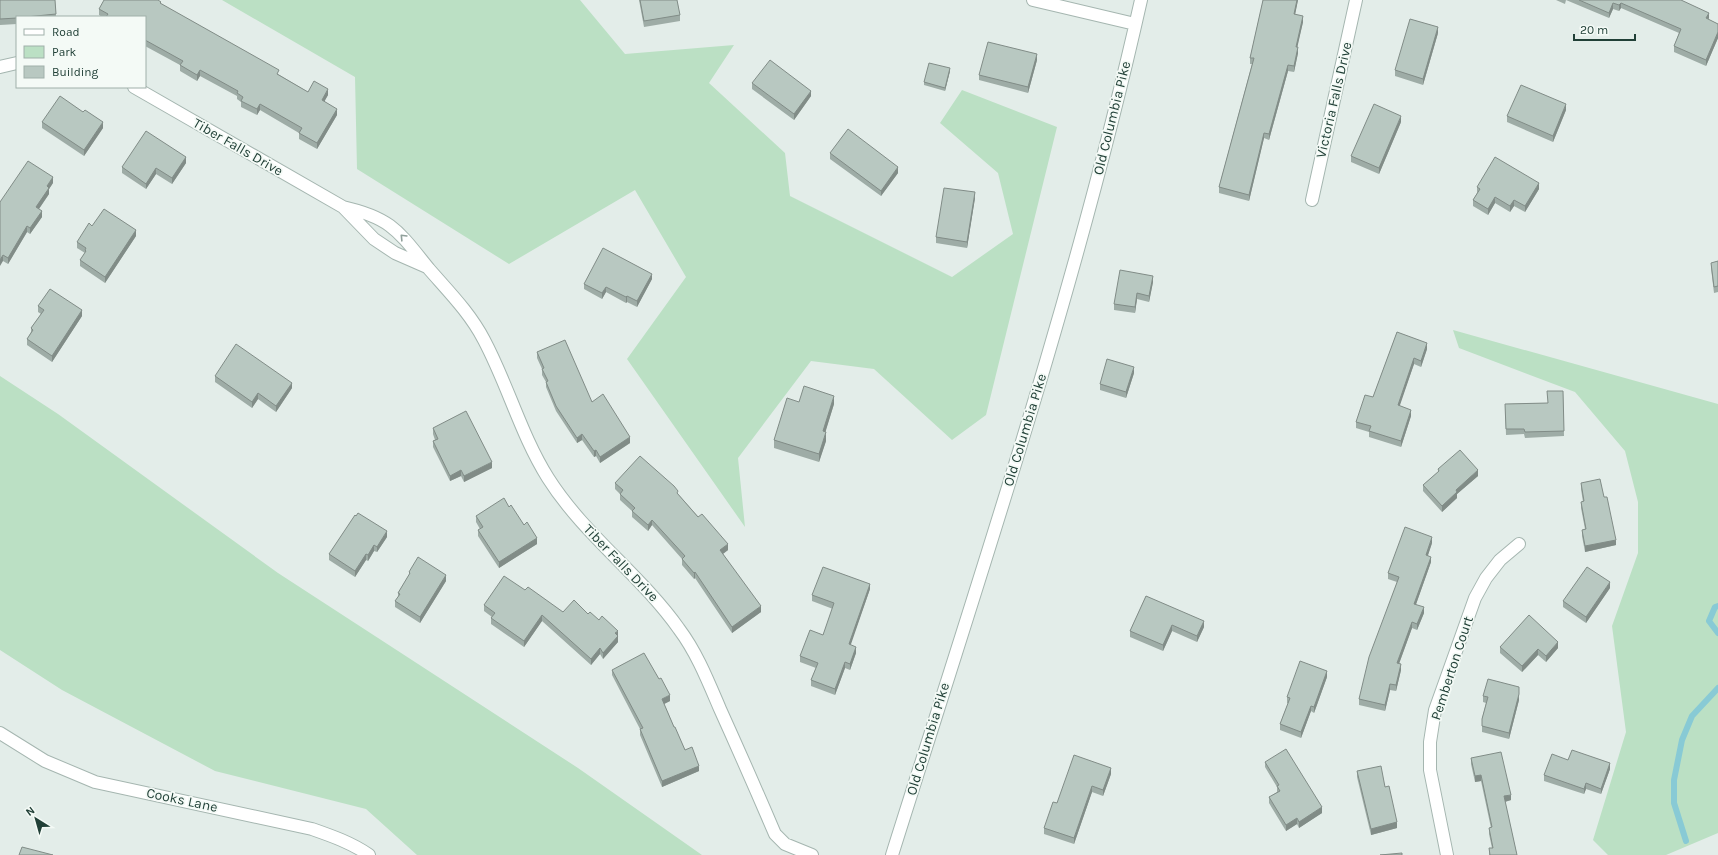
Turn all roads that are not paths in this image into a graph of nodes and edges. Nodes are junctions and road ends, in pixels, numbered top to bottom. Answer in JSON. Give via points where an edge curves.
{"nodes":[{"id":1,"x":1033,"y":0,"type":"edge"},
{"id":2,"x":1141,"y":0,"type":"edge"},
{"id":3,"x":1356,"y":0,"type":"edge"},
{"id":4,"x":1135,"y":24,"type":"junction"},
{"id":5,"x":16,"y":63,"type":"edge"},
{"id":6,"x":0,"y":67,"type":"edge"},
{"id":7,"x":136,"y":88,"type":"edge"},
{"id":8,"x":1312,"y":200,"type":"dead end"},
{"id":9,"x":343,"y":206,"type":"junction"},
{"id":10,"x":428,"y":267,"type":"junction"},
{"id":11,"x":1519,"y":544,"type":"dead end"},
{"id":12,"x":0,"y":733,"type":"edge"},
{"id":13,"x":369,"y":855,"type":"edge"},
{"id":14,"x":812,"y":855,"type":"edge"},
{"id":15,"x":892,"y":855,"type":"edge"},
{"id":16,"x":1447,"y":855,"type":"edge"}],
"edges":[{"from":1,"to":4,"type":"street"},
{"from":2,"to":4,"type":"street","name":"Old Columbia Pike"},
{"from":3,"to":8,"type":"street","name":"Victoria Falls Drive"},
{"from":4,"to":15,"type":"street","name":"Old Columbia Pike","via":[[1116,109],[1034,400]]},
{"from":5,"to":6,"type":"street"},
{"from":7,"to":9,"type":"street","name":"Tiber Falls Drive"},
{"from":9,"to":10,"type":"street","name":"Tiber Falls Drive","via":[[374,239],[395,253]]},
{"from":10,"to":9,"type":"street","name":"Tiber Falls Drive","one_way":true,"via":[[413,247],[390,224],[364,211]]},
{"from":10,"to":14,"type":"street","name":"Tiber Falls Drive","via":[[468,313],[484,339],[530,444],[548,478],[594,536],[657,600],[680,630],[702,668],[775,834],[785,844]]},
{"from":11,"to":16,"type":"street","name":"Pemberton Court","via":[[1500,560],[1474,598],[1435,710],[1430,742],[1430,770]]},
{"from":12,"to":13,"type":"street","name":"Cooks Lane","via":[[46,761],[95,782],[312,829]]}]}
